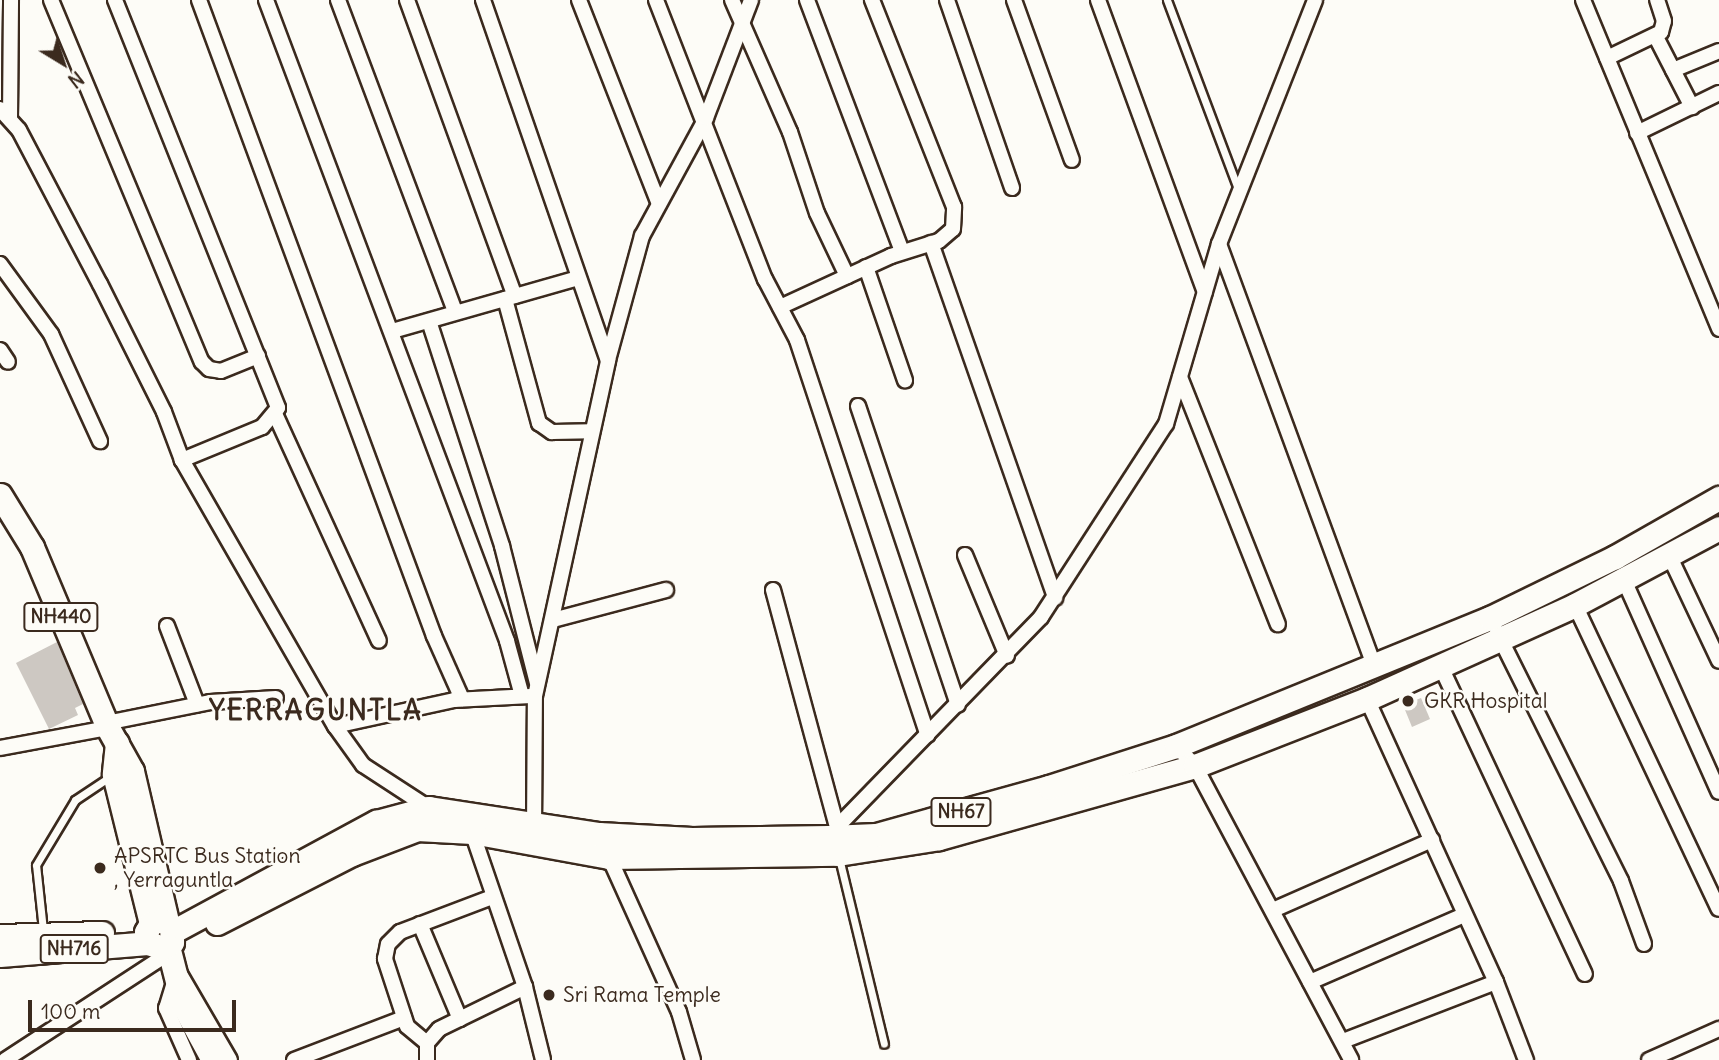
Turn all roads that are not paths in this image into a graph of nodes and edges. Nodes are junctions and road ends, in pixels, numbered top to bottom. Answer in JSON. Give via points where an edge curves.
{"nodes":[{"id":1,"x":11,"y":0,"type":"edge"},
{"id":2,"x":51,"y":0,"type":"edge"},
{"id":3,"x":115,"y":0,"type":"edge"},
{"id":4,"x":199,"y":0,"type":"edge"},
{"id":5,"x":266,"y":0,"type":"edge"},
{"id":6,"x":338,"y":0,"type":"edge"},
{"id":7,"x":407,"y":0,"type":"edge"},
{"id":8,"x":483,"y":0,"type":"edge"},
{"id":9,"x":579,"y":0,"type":"edge"},
{"id":10,"x":656,"y":0,"type":"edge"},
{"id":11,"x":732,"y":0,"type":"edge"},
{"id":12,"x":751,"y":0,"type":"edge"},
{"id":13,"x":807,"y":0,"type":"edge"},
{"id":14,"x":872,"y":0,"type":"edge"},
{"id":15,"x":947,"y":0,"type":"edge"},
{"id":16,"x":1014,"y":0,"type":"edge"},
{"id":17,"x":1098,"y":0,"type":"edge"},
{"id":18,"x":1167,"y":0,"type":"edge"},
{"id":19,"x":1315,"y":0,"type":"edge"},
{"id":20,"x":1583,"y":0,"type":"edge"},
{"id":21,"x":1657,"y":0,"type":"edge"},
{"id":22,"x":743,"y":25,"type":"junction"},
{"id":23,"x":1656,"y":37,"type":"junction"},
{"id":24,"x":1719,"y":51,"type":"edge"},
{"id":25,"x":1607,"y":58,"type":"junction"},
{"id":26,"x":1673,"y":70,"type":"junction"},
{"id":27,"x":1719,"y":93,"type":"edge"},
{"id":28,"x":1692,"y":107,"type":"junction"},
{"id":29,"x":5,"y":113,"type":"edge"},
{"id":30,"x":706,"y":118,"type":"junction"},
{"id":31,"x":1637,"y":133,"type":"junction"},
{"id":32,"x":1072,"y":160,"type":"dead end"},
{"id":33,"x":1012,"y":188,"type":"dead end"},
{"id":34,"x":1239,"y":193,"type":"junction"},
{"id":35,"x":657,"y":202,"type":"junction"},
{"id":36,"x":931,"y":243,"type":"junction"},
{"id":37,"x":1219,"y":244,"type":"junction"},
{"id":38,"x":902,"y":252,"type":"junction"},
{"id":39,"x":0,"y":264,"type":"edge"},
{"id":40,"x":866,"y":267,"type":"junction"},
{"id":41,"x":847,"y":276,"type":"junction"},
{"id":42,"x":578,"y":278,"type":"junction"},
{"id":43,"x":1205,"y":292,"type":"junction"},
{"id":44,"x":510,"y":297,"type":"junction"},
{"id":45,"x":780,"y":307,"type":"junction"},
{"id":46,"x":455,"y":312,"type":"junction"},
{"id":47,"x":429,"y":321,"type":"junction"},
{"id":48,"x":1719,"y":329,"type":"edge"},
{"id":49,"x":392,"y":331,"type":"junction"},
{"id":50,"x":258,"y":356,"type":"junction"},
{"id":51,"x":608,"y":360,"type":"junction"},
{"id":52,"x":1180,"y":377,"type":"junction"},
{"id":53,"x":905,"y":380,"type":"dead end"},
{"id":54,"x":858,"y":406,"type":"dead end"},
{"id":55,"x":276,"y":416,"type":"junction"},
{"id":56,"x":591,"y":431,"type":"junction"},
{"id":57,"x":100,"y":441,"type":"dead end"},
{"id":58,"x":182,"y":460,"type":"junction"},
{"id":59,"x":0,"y":495,"type":"edge"},
{"id":60,"x":1719,"y":498,"type":"edge"},
{"id":61,"x":1719,"y":528,"type":"edge"},
{"id":62,"x":965,"y":555,"type":"dead end"},
{"id":63,"x":1669,"y":555,"type":"junction"},
{"id":64,"x":1623,"y":580,"type":"junction"},
{"id":65,"x":666,"y":590,"type":"dead end"},
{"id":66,"x":773,"y":590,"type":"dead end"},
{"id":67,"x":1055,"y":598,"type":"junction"},
{"id":68,"x":1575,"y":605,"type":"junction"},
{"id":69,"x":1490,"y":618,"type":"junction"},
{"id":70,"x":553,"y":620,"type":"junction"},
{"id":71,"x":1278,"y":624,"type":"dead end"},
{"id":72,"x":167,"y":626,"type":"dead end"},
{"id":73,"x":1500,"y":639,"type":"junction"},
{"id":74,"x":379,"y":641,"type":"dead end"},
{"id":75,"x":1007,"y":656,"type":"junction"},
{"id":76,"x":1719,"y":660,"type":"edge"},
{"id":77,"x":1374,"y":665,"type":"junction"},
{"id":78,"x":1441,"y":667,"type":"junction"},
{"id":79,"x":532,"y":692,"type":"junction"},
{"id":80,"x":276,"y":698,"type":"dead end"},
{"id":81,"x":462,"y":699,"type":"junction"},
{"id":82,"x":1367,"y":699,"type":"junction"},
{"id":83,"x":197,"y":704,"type":"junction"},
{"id":84,"x":958,"y":705,"type":"junction"},
{"id":85,"x":335,"y":726,"type":"junction"},
{"id":86,"x":111,"y":732,"type":"junction"},
{"id":87,"x":928,"y":735,"type":"junction"},
{"id":88,"x":1176,"y":746,"type":"junction"},
{"id":89,"x":0,"y":748,"type":"edge"},
{"id":90,"x":1195,"y":766,"type":"junction"},
{"id":91,"x":114,"y":774,"type":"junction"},
{"id":92,"x":1719,"y":792,"type":"edge"},
{"id":93,"x":429,"y":808,"type":"junction"},
{"id":94,"x":472,"y":832,"type":"junction"},
{"id":95,"x":534,"y":832,"type":"junction"},
{"id":96,"x":837,"y":839,"type":"junction"},
{"id":97,"x":1432,"y":840,"type":"junction"},
{"id":98,"x":608,"y":857,"type":"junction"},
{"id":99,"x":492,"y":897,"type":"junction"},
{"id":100,"x":1719,"y":909,"type":"edge"},
{"id":101,"x":1273,"y":910,"type":"junction"},
{"id":102,"x":1464,"y":915,"type":"junction"},
{"id":103,"x":421,"y":924,"type":"junction"},
{"id":104,"x":0,"y":936,"type":"edge"},
{"id":105,"x":44,"y":943,"type":"junction"},
{"id":106,"x":164,"y":943,"type":"junction"},
{"id":107,"x":1644,"y":944,"type":"dead end"},
{"id":108,"x":0,"y":955,"type":"edge"},
{"id":109,"x":1585,"y":974,"type":"dead end"},
{"id":110,"x":1310,"y":982,"type":"junction"},
{"id":111,"x":1496,"y":982,"type":"junction"},
{"id":112,"x":525,"y":987,"type":"junction"},
{"id":113,"x":404,"y":1018,"type":"junction"},
{"id":114,"x":460,"y":1019,"type":"junction"},
{"id":115,"x":1719,"y":1029,"type":"edge"},
{"id":116,"x":1343,"y":1041,"type":"junction"},
{"id":117,"x":428,"y":1043,"type":"junction"},
{"id":118,"x":884,"y":1044,"type":"dead end"},
{"id":119,"x":5,"y":1060,"type":"edge"},
{"id":120,"x":189,"y":1060,"type":"edge"},
{"id":121,"x":213,"y":1060,"type":"edge"},
{"id":122,"x":230,"y":1060,"type":"edge"},
{"id":123,"x":294,"y":1060,"type":"edge"},
{"id":124,"x":427,"y":1060,"type":"edge"},
{"id":125,"x":543,"y":1060,"type":"edge"},
{"id":126,"x":693,"y":1060,"type":"edge"},
{"id":127,"x":1351,"y":1060,"type":"edge"},
{"id":128,"x":1526,"y":1060,"type":"edge"},
{"id":129,"x":1649,"y":1060,"type":"edge"}],
"edges":[{"from":1,"to":29,"type":"street"},
{"from":2,"to":50,"type":"street","via":[[202,362],[221,371]]},
{"from":3,"to":50,"type":"street"},
{"from":4,"to":81,"type":"street","via":[[434,636]]},
{"from":5,"to":49,"type":"street"},
{"from":6,"to":46,"type":"street"},
{"from":7,"to":44,"type":"street"},
{"from":8,"to":42,"type":"street"},
{"from":9,"to":35,"type":"street"},
{"from":10,"to":30,"type":"street"},
{"from":11,"to":22,"type":"street"},
{"from":12,"to":22,"type":"street"},
{"from":13,"to":38,"type":"street"},
{"from":14,"to":36,"type":"street","via":[[954,207],[953,229]]},
{"from":15,"to":33,"type":"street"},
{"from":16,"to":32,"type":"street"},
{"from":17,"to":43,"type":"street"},
{"from":18,"to":34,"type":"lane"},
{"from":19,"to":34,"type":"street"},
{"from":20,"to":25,"type":"street"},
{"from":21,"to":23,"type":"street","via":[[1664,21]]},
{"from":22,"to":30,"type":"street"},
{"from":22,"to":41,"type":"street","via":[[790,132],[817,213]]},
{"from":23,"to":25,"type":"street"},
{"from":23,"to":26,"type":"street"},
{"from":24,"to":26,"type":"street"},
{"from":25,"to":31,"type":"street"},
{"from":26,"to":28,"type":"street"},
{"from":27,"to":28,"type":"street"},
{"from":28,"to":31,"type":"street"},
{"from":29,"to":58,"type":"street","via":[[100,284]]},
{"from":30,"to":35,"type":"street"},
{"from":30,"to":45,"type":"street"},
{"from":31,"to":48,"type":"street"},
{"from":34,"to":37,"type":"street"},
{"from":35,"to":51,"type":"street","via":[[642,236]]},
{"from":36,"to":38,"type":"street"},
{"from":36,"to":67,"type":"street"},
{"from":37,"to":43,"type":"street"},
{"from":37,"to":77,"type":"street"},
{"from":38,"to":40,"type":"street"},
{"from":39,"to":57,"type":"street","via":[[51,334]]},
{"from":40,"to":41,"type":"street"},
{"from":40,"to":53,"type":"street"},
{"from":41,"to":45,"type":"street"},
{"from":42,"to":44,"type":"street"},
{"from":42,"to":51,"type":"street"},
{"from":43,"to":52,"type":"street"},
{"from":44,"to":46,"type":"street"},
{"from":44,"to":56,"type":"street","via":[[539,424],[552,432]]},
{"from":45,"to":87,"type":"street","via":[[797,341]]},
{"from":46,"to":47,"type":"street"},
{"from":47,"to":49,"type":"street"},
{"from":47,"to":79,"type":"street","via":[[498,533]]},
{"from":49,"to":79,"type":"street","via":[[507,641]]},
{"from":50,"to":55,"type":"street","via":[[276,399]]},
{"from":51,"to":56,"type":"street"},
{"from":52,"to":67,"type":"street","via":[[1166,424]]},
{"from":52,"to":71,"type":"street"},
{"from":54,"to":84,"type":"street"},
{"from":55,"to":58,"type":"street","via":[[262,427]]},
{"from":55,"to":74,"type":"street"},
{"from":56,"to":70,"type":"street"},
{"from":58,"to":85,"type":"street"},
{"from":59,"to":86,"type":"highway","number":"NH440","via":[[32,547]]},
{"from":60,"to":69,"type":"highway","number":"NH67","via":[[1615,557]]},
{"from":61,"to":63,"type":"highway","number":"NH67"},
{"from":62,"to":75,"type":"street"},
{"from":63,"to":64,"type":"highway","number":"NH67"},
{"from":63,"to":76,"type":"street"},
{"from":64,"to":68,"type":"highway","number":"NH67"},
{"from":64,"to":92,"type":"street"},
{"from":65,"to":70,"type":"street"},
{"from":66,"to":96,"type":"street"},
{"from":67,"to":75,"type":"street"},
{"from":68,"to":73,"type":"highway","number":"NH67"},
{"from":68,"to":100,"type":"street"},
{"from":69,"to":73,"type":"street"},
{"from":69,"to":77,"type":"highway","number":"NH67"},
{"from":70,"to":79,"type":"street"},
{"from":72,"to":83,"type":"street"},
{"from":73,"to":78,"type":"highway","number":"NH67"},
{"from":73,"to":107,"type":"street","via":[[1621,881]]},
{"from":75,"to":84,"type":"street"},
{"from":77,"to":88,"type":"highway","number":"NH67"},
{"from":78,"to":82,"type":"highway","number":"NH67"},
{"from":78,"to":109,"type":"street"},
{"from":79,"to":81,"type":"street"},
{"from":79,"to":95,"type":"street"},
{"from":80,"to":83,"type":"street"},
{"from":81,"to":85,"type":"street"},
{"from":82,"to":90,"type":"highway","number":"NH67"},
{"from":82,"to":97,"type":"street"},
{"from":83,"to":86,"type":"street"},
{"from":84,"to":87,"type":"street"},
{"from":85,"to":93,"type":"street","via":[[363,765]]},
{"from":86,"to":89,"type":"street"},
{"from":86,"to":91,"type":"highway"},
{"from":86,"to":106,"type":"highway","via":[[132,771]]},
{"from":87,"to":96,"type":"street"},
{"from":88,"to":90,"type":"street"},
{"from":88,"to":96,"type":"highway","number":"NH67","via":[[876,835]]},
{"from":90,"to":96,"type":"highway","number":"NH67","via":[[939,838]]},
{"from":90,"to":101,"type":"street"},
{"from":91,"to":105,"type":"lane","via":[[75,800],[36,865]]},
{"from":91,"to":106,"type":"highway"},
{"from":93,"to":95,"type":"highway","number":"NH67"},
{"from":93,"to":106,"type":"highway","number":"NH67","via":[[376,822]]},
{"from":94,"to":95,"type":"highway","number":"NH67"},
{"from":94,"to":99,"type":"street"},
{"from":94,"to":106,"type":"highway","number":"NH67","via":[[417,829],[389,837]]},
{"from":95,"to":96,"type":"highway","number":"NH67"},
{"from":95,"to":98,"type":"highway","number":"NH67"},
{"from":96,"to":98,"type":"highway","number":"NH67"},
{"from":96,"to":118,"type":"lane"},
{"from":97,"to":101,"type":"street"},
{"from":97,"to":102,"type":"street"},
{"from":98,"to":126,"type":"street","via":[[680,1012]]},
{"from":99,"to":103,"type":"street"},
{"from":99,"to":112,"type":"street"},
{"from":101,"to":110,"type":"street"},
{"from":102,"to":110,"type":"street"},
{"from":102,"to":111,"type":"street"},
{"from":103,"to":113,"type":"street","via":[[393,937],[385,952]]},
{"from":103,"to":114,"type":"street"},
{"from":104,"to":105,"type":"highway","number":"NH716"},
{"from":105,"to":106,"type":"highway","number":"NH716"},
{"from":105,"to":108,"type":"highway","number":"NH716"},
{"from":106,"to":119,"type":"street"},
{"from":106,"to":120,"type":"street","via":[[166,1008]]},
{"from":106,"to":121,"type":"highway","via":[[183,1005]]},
{"from":106,"to":122,"type":"street"},
{"from":110,"to":116,"type":"street"},
{"from":111,"to":116,"type":"street"},
{"from":111,"to":128,"type":"street"},
{"from":112,"to":114,"type":"street"},
{"from":112,"to":125,"type":"street"},
{"from":113,"to":117,"type":"street","via":[[410,1032]]},
{"from":113,"to":123,"type":"street"},
{"from":114,"to":117,"type":"street","via":[[439,1029]]},
{"from":115,"to":129,"type":"street"},
{"from":116,"to":127,"type":"street"},
{"from":117,"to":124,"type":"street"}]}
